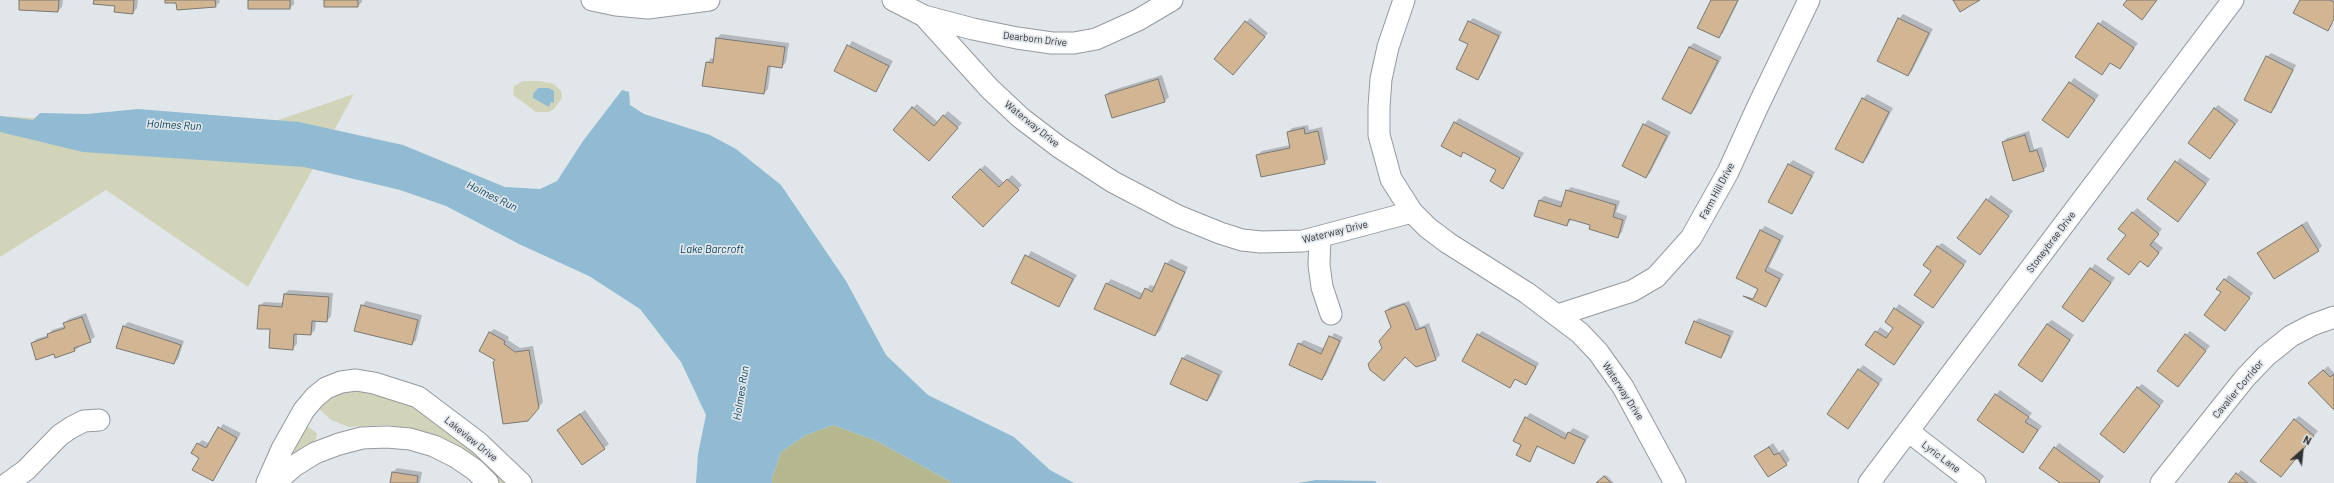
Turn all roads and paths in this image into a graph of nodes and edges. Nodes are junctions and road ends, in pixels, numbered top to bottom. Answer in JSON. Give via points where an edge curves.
{"nodes":[{"id":1,"x":592,"y":0,"type":"edge"},
{"id":2,"x":709,"y":0,"type":"edge"},
{"id":3,"x":894,"y":0,"type":"edge"},
{"id":4,"x":1172,"y":0,"type":"edge"},
{"id":5,"x":1404,"y":0,"type":"edge"},
{"id":6,"x":1809,"y":0,"type":"edge"},
{"id":7,"x":2233,"y":0,"type":"edge"},
{"id":8,"x":924,"y":16,"type":"junction"},
{"id":9,"x":1412,"y":212,"type":"junction"},
{"id":10,"x":1320,"y":237,"type":"junction"},
{"id":11,"x":1331,"y":314,"type":"dead end"},
{"id":12,"x":1558,"y":315,"type":"junction"},
{"id":13,"x":2334,"y":317,"type":"edge"},
{"id":14,"x":100,"y":420,"type":"dead end"},
{"id":15,"x":1908,"y":431,"type":"junction"},
{"id":16,"x":8,"y":483,"type":"edge"},
{"id":17,"x":267,"y":483,"type":"edge"},
{"id":18,"x":276,"y":483,"type":"edge"},
{"id":19,"x":488,"y":483,"type":"edge"},
{"id":20,"x":521,"y":483,"type":"edge"},
{"id":21,"x":1675,"y":483,"type":"edge"},
{"id":22,"x":1869,"y":483,"type":"edge"},
{"id":23,"x":1975,"y":483,"type":"edge"},
{"id":24,"x":2161,"y":483,"type":"edge"}],
"edges":[{"from":1,"to":2,"type":"street","via":[[616,6],[648,8]]},
{"from":3,"to":8,"type":"street","name":"Dearborn Drive"},
{"from":4,"to":8,"type":"street","name":"Dearborn Drive","via":[[1138,20],[1096,39],[1074,43],[1017,38]]},
{"from":5,"to":9,"type":"street","via":[[1388,47],[1378,106],[1380,135],[1391,179]]},
{"from":6,"to":12,"type":"street","name":"Farm Hill Drive","via":[[1728,172],[1691,238],[1656,277],[1632,291]]},
{"from":7,"to":15,"type":"street","name":"Stoneybrae Drive"},
{"from":8,"to":10,"type":"street","name":"Waterway Drive","via":[[990,89],[1021,118],[1059,147],[1113,182],[1178,216],[1242,240],[1286,242]]},
{"from":9,"to":10,"type":"street","name":"Waterway Drive"},
{"from":9,"to":12,"type":"street","name":"Waterway Drive","via":[[1448,243]]},
{"from":10,"to":11,"type":"street","via":[[1319,265],[1322,287]]},
{"from":12,"to":21,"type":"street","name":"Waterway Drive","via":[[1598,352],[1623,387]]},
{"from":13,"to":24,"type":"street","name":"Cavalier Corridor","via":[[2291,336],[2266,356],[2245,378]]},
{"from":14,"to":16,"type":"street","via":[[84,421],[60,435],[26,470]]},
{"from":15,"to":22,"type":"street","name":"Stoneybrae Drive"},
{"from":15,"to":23,"type":"street","name":"Lyric Lane"},
{"from":17,"to":20,"type":"street","name":"Lakeview Drive","via":[[282,449],[304,410],[315,397],[326,388],[340,382],[356,380],[418,397],[479,443]]},
{"from":18,"to":19,"type":"street","via":[[294,466],[315,453],[362,438],[387,437],[434,446],[475,470]]}]}
